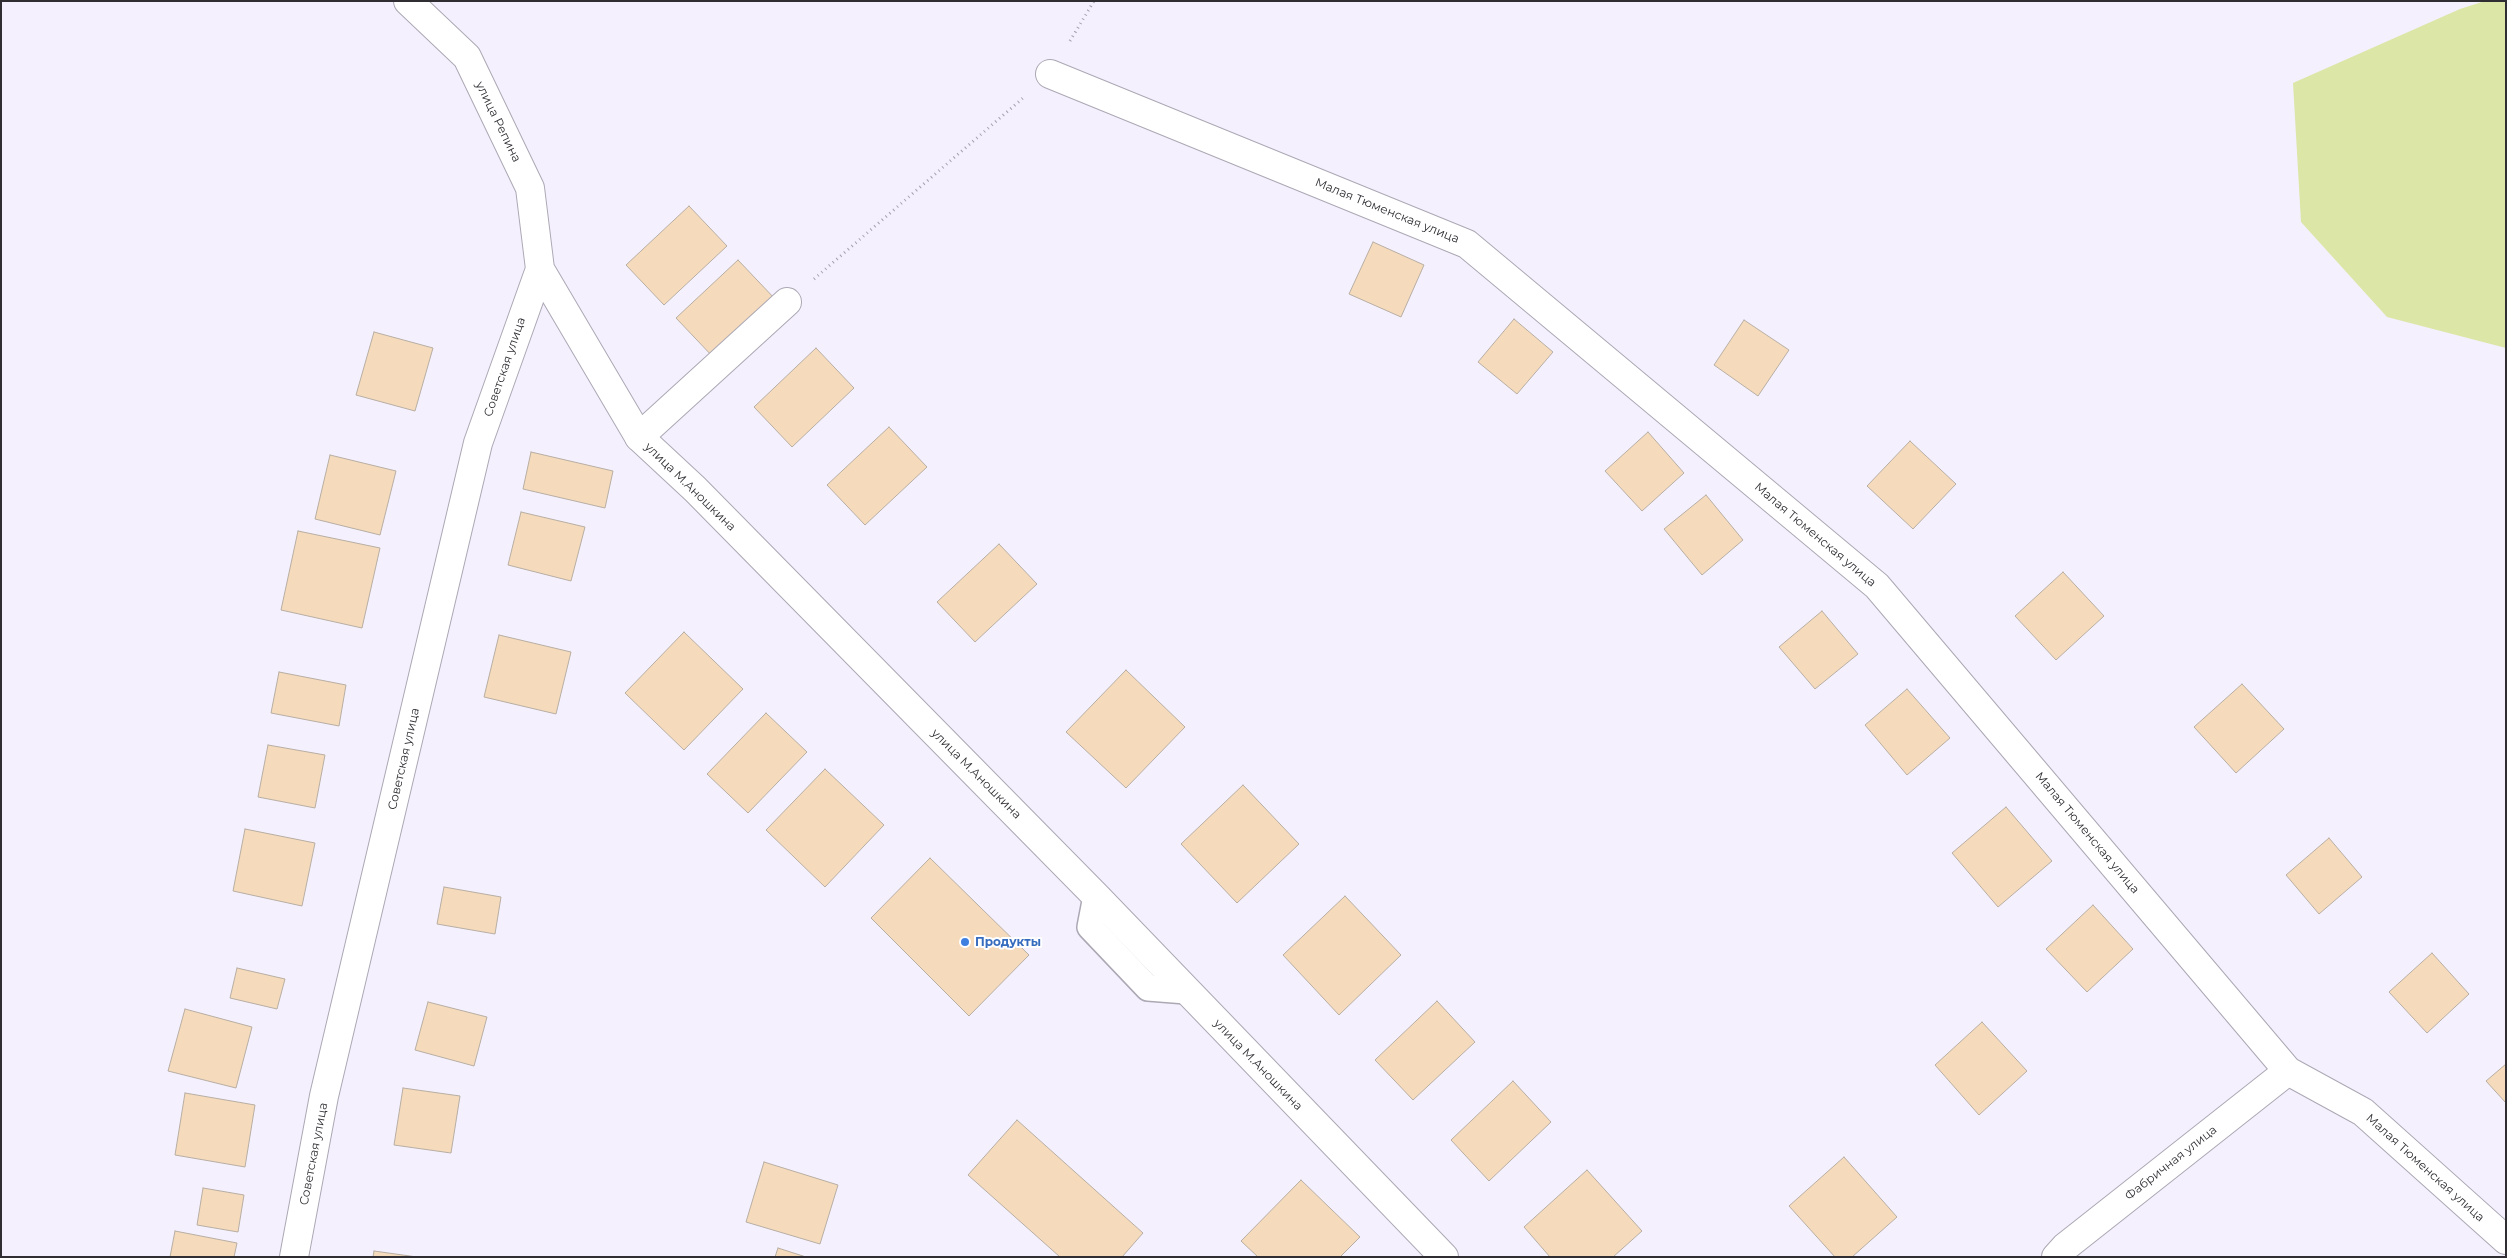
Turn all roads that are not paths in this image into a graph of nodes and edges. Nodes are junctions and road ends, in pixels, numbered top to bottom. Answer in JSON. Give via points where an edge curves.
{"nodes":[{"id":1,"x":408,"y":1,"type":"edge"},
{"id":2,"x":1050,"y":74,"type":"road end"},
{"id":3,"x":540,"y":268,"type":"junction"},
{"id":4,"x":787,"y":302,"type":"road end"},
{"id":5,"x":639,"y":437,"type":"junction"},
{"id":6,"x":2288,"y":1071,"type":"junction"},
{"id":7,"x":2506,"y":1240,"type":"edge"},
{"id":8,"x":294,"y":1257,"type":"edge"},
{"id":9,"x":1444,"y":1257,"type":"edge"},
{"id":10,"x":2056,"y":1257,"type":"edge"}],
"edges":[{"from":1,"to":3,"type":"street","name":"улица Репина","via":[[467,57],[530,188]]},
{"from":2,"to":6,"type":"street","name":"Малая Тюменская улица","via":[[1467,244],[1877,586]]},
{"from":3,"to":5,"type":"street","name":"улица М.Аношкина"},
{"from":3,"to":8,"type":"street","name":"Советская улица","via":[[478,443],[324,1096]]},
{"from":4,"to":5,"type":"street"},
{"from":5,"to":9,"type":"street","name":"улица М.Аношкина","via":[[695,489],[1096,896]]},
{"from":6,"to":7,"type":"street","name":"Малая Тюменская улица","via":[[2363,1112]]},
{"from":6,"to":10,"type":"street","name":"Фабричная улица"}]}
